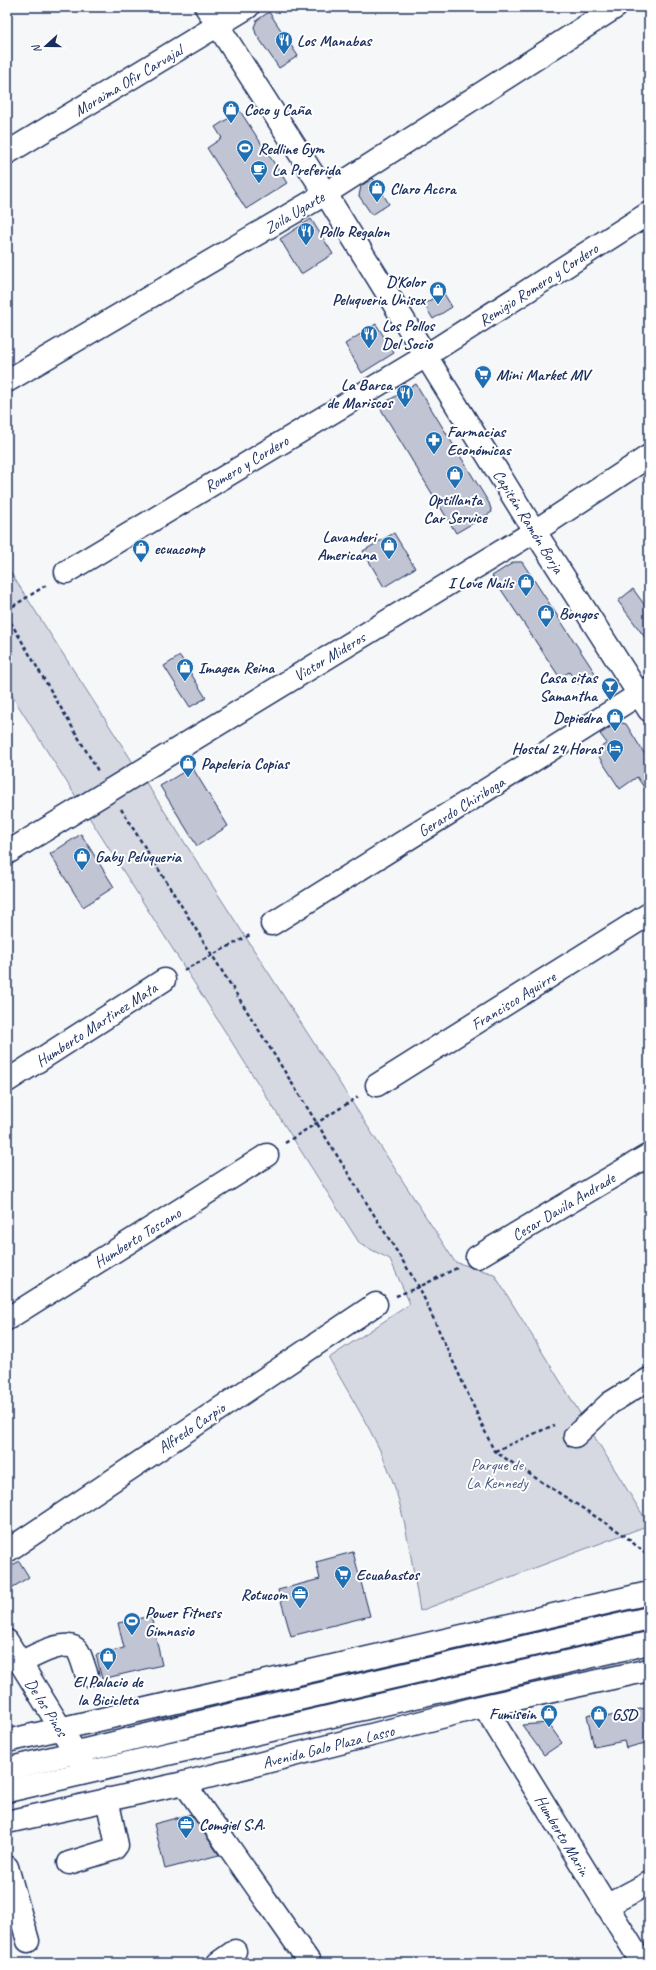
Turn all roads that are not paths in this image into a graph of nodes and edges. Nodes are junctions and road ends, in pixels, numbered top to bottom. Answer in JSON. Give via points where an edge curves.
{"nodes":[{"id":1,"x":206,"y":7,"type":"edge"},
{"id":2,"x":248,"y":7,"type":"edge"},
{"id":3,"x":616,"y":7,"type":"edge"},
{"id":4,"x":218,"y":26,"type":"junction"},
{"id":5,"x":7,"y":153,"type":"edge"},
{"id":6,"x":325,"y":194,"type":"junction"},
{"id":7,"x":649,"y":212,"type":"edge"},
{"id":8,"x":426,"y":355,"type":"junction"},
{"id":9,"x":7,"y":382,"type":"edge"},
{"id":10,"x":649,"y":456,"type":"edge"},
{"id":11,"x":535,"y":531,"type":"junction"},
{"id":12,"x":66,"y":572,"type":"road end"},
{"id":13,"x":646,"y":697,"type":"edge"},
{"id":14,"x":7,"y":853,"type":"edge"},
{"id":15,"x":649,"y":914,"type":"edge"},
{"id":16,"x":272,"y":924,"type":"road end"},
{"id":17,"x":164,"y":980,"type":"road end"},
{"id":18,"x":7,"y":1081,"type":"edge"},
{"id":19,"x":377,"y":1085,"type":"road end"},
{"id":20,"x":268,"y":1155,"type":"road end"},
{"id":21,"x":649,"y":1155,"type":"edge"},
{"id":22,"x":477,"y":1258,"type":"road end"},
{"id":23,"x":376,"y":1304,"type":"road end"},
{"id":24,"x":7,"y":1319,"type":"edge"},
{"id":25,"x":649,"y":1379,"type":"edge"},
{"id":26,"x":576,"y":1436,"type":"road end"},
{"id":27,"x":7,"y":1551,"type":"edge"},
{"id":28,"x":649,"y":1593,"type":"edge"},
{"id":29,"x":649,"y":1618,"type":"edge"},
{"id":30,"x":7,"y":1641,"type":"edge"},
{"id":31,"x":649,"y":1643,"type":"edge"},
{"id":32,"x":20,"y":1663,"type":"junction"},
{"id":33,"x":649,"y":1670,"type":"edge"},
{"id":34,"x":87,"y":1675,"type":"dead end"},
{"id":35,"x":484,"y":1706,"type":"junction"},
{"id":36,"x":60,"y":1729,"type":"junction"},
{"id":37,"x":7,"y":1741,"type":"edge"},
{"id":38,"x":75,"y":1752,"type":"junction"},
{"id":39,"x":7,"y":1769,"type":"edge"},
{"id":40,"x":88,"y":1772,"type":"junction"},
{"id":41,"x":184,"y":1783,"type":"junction"},
{"id":42,"x":7,"y":1791,"type":"edge"},
{"id":43,"x":107,"y":1799,"type":"junction"},
{"id":44,"x":7,"y":1822,"type":"edge"},
{"id":45,"x":69,"y":1863,"type":"dead end"},
{"id":46,"x":7,"y":1867,"type":"edge"},
{"id":47,"x":649,"y":1882,"type":"edge"},
{"id":48,"x":606,"y":1906,"type":"junction"},
{"id":49,"x":28,"y":1941,"type":"dead end"},
{"id":50,"x":235,"y":1951,"type":"dead end"},
{"id":51,"x":218,"y":1963,"type":"edge"},
{"id":52,"x":310,"y":1963,"type":"edge"},
{"id":53,"x":642,"y":1963,"type":"edge"}],
"edges":[{"from":1,"to":4,"type":"street","name":"Capitán Ramón Borja"},
{"from":2,"to":4,"type":"street","name":"Moraima Ofir Carvajal"},
{"from":3,"to":6,"type":"street","name":"Zoila Ugarte"},
{"from":4,"to":5,"type":"street","name":"Moraima Ofir Carvajal"},
{"from":4,"to":6,"type":"street","name":"Capitán Ramón Borja"},
{"from":6,"to":8,"type":"street","name":"Capitán Ramón Borja"},
{"from":6,"to":9,"type":"street","name":"Zoila Ugarte"},
{"from":7,"to":8,"type":"street","name":"Remigio Romero y Cordero"},
{"from":8,"to":11,"type":"street","name":"Capitán Ramón Borja"},
{"from":8,"to":12,"type":"street","name":"Romero y Cordero"},
{"from":10,"to":11,"type":"street","name":"Victor Mideros"},
{"from":11,"to":13,"type":"street","name":"Capitán Ramón Borja"},
{"from":11,"to":14,"type":"street","name":"Victor Mideros"},
{"from":13,"to":16,"type":"street","name":"Gerardo Chiriboga"},
{"from":15,"to":19,"type":"street","name":"Francisco Aguirre"},
{"from":17,"to":18,"type":"street","name":"Humberto Martinez Mata"},
{"from":20,"to":24,"type":"street","name":"Humberto Toscano"},
{"from":21,"to":22,"type":"street","name":"Cesar Davila Andrade"},
{"from":23,"to":27,"type":"street","name":"Alfredo Carpio"},
{"from":25,"to":26,"type":"street","via":[[610,1403]]},
{"from":28,"to":36,"type":"street"},
{"from":29,"to":38,"type":"street"},
{"from":30,"to":32,"type":"street","name":"De los Pinos"},
{"from":31,"to":40,"type":"street","name":"Avenida Galo Plaza Lasso"},
{"from":32,"to":34,"type":"street","via":[[68,1645],[78,1651]]},
{"from":32,"to":36,"type":"street","name":"De los Pinos"},
{"from":33,"to":35,"type":"street","name":"Avenida Galo Plaza Lasso"},
{"from":35,"to":41,"type":"street","name":"Avenida Galo Plaza Lasso"},
{"from":35,"to":48,"type":"street","name":"Humberto Marin"},
{"from":36,"to":37,"type":"street"},
{"from":36,"to":38,"type":"street","name":"De los Pinos"},
{"from":38,"to":39,"type":"street"},
{"from":38,"to":40,"type":"street","name":"De los Pinos"},
{"from":40,"to":42,"type":"street","name":"Avenida Galo Plaza Lasso"},
{"from":41,"to":43,"type":"street","name":"Avenida Galo Plaza Lasso"},
{"from":41,"to":52,"type":"street"},
{"from":43,"to":44,"type":"street","name":"Avenida Galo Plaza Lasso"},
{"from":43,"to":45,"type":"street","via":[[118,1845],[114,1849]]},
{"from":46,"to":49,"type":"street"},
{"from":47,"to":48,"type":"street"},
{"from":48,"to":53,"type":"street","name":"Humberto Marin"},
{"from":50,"to":51,"type":"street"}]}
